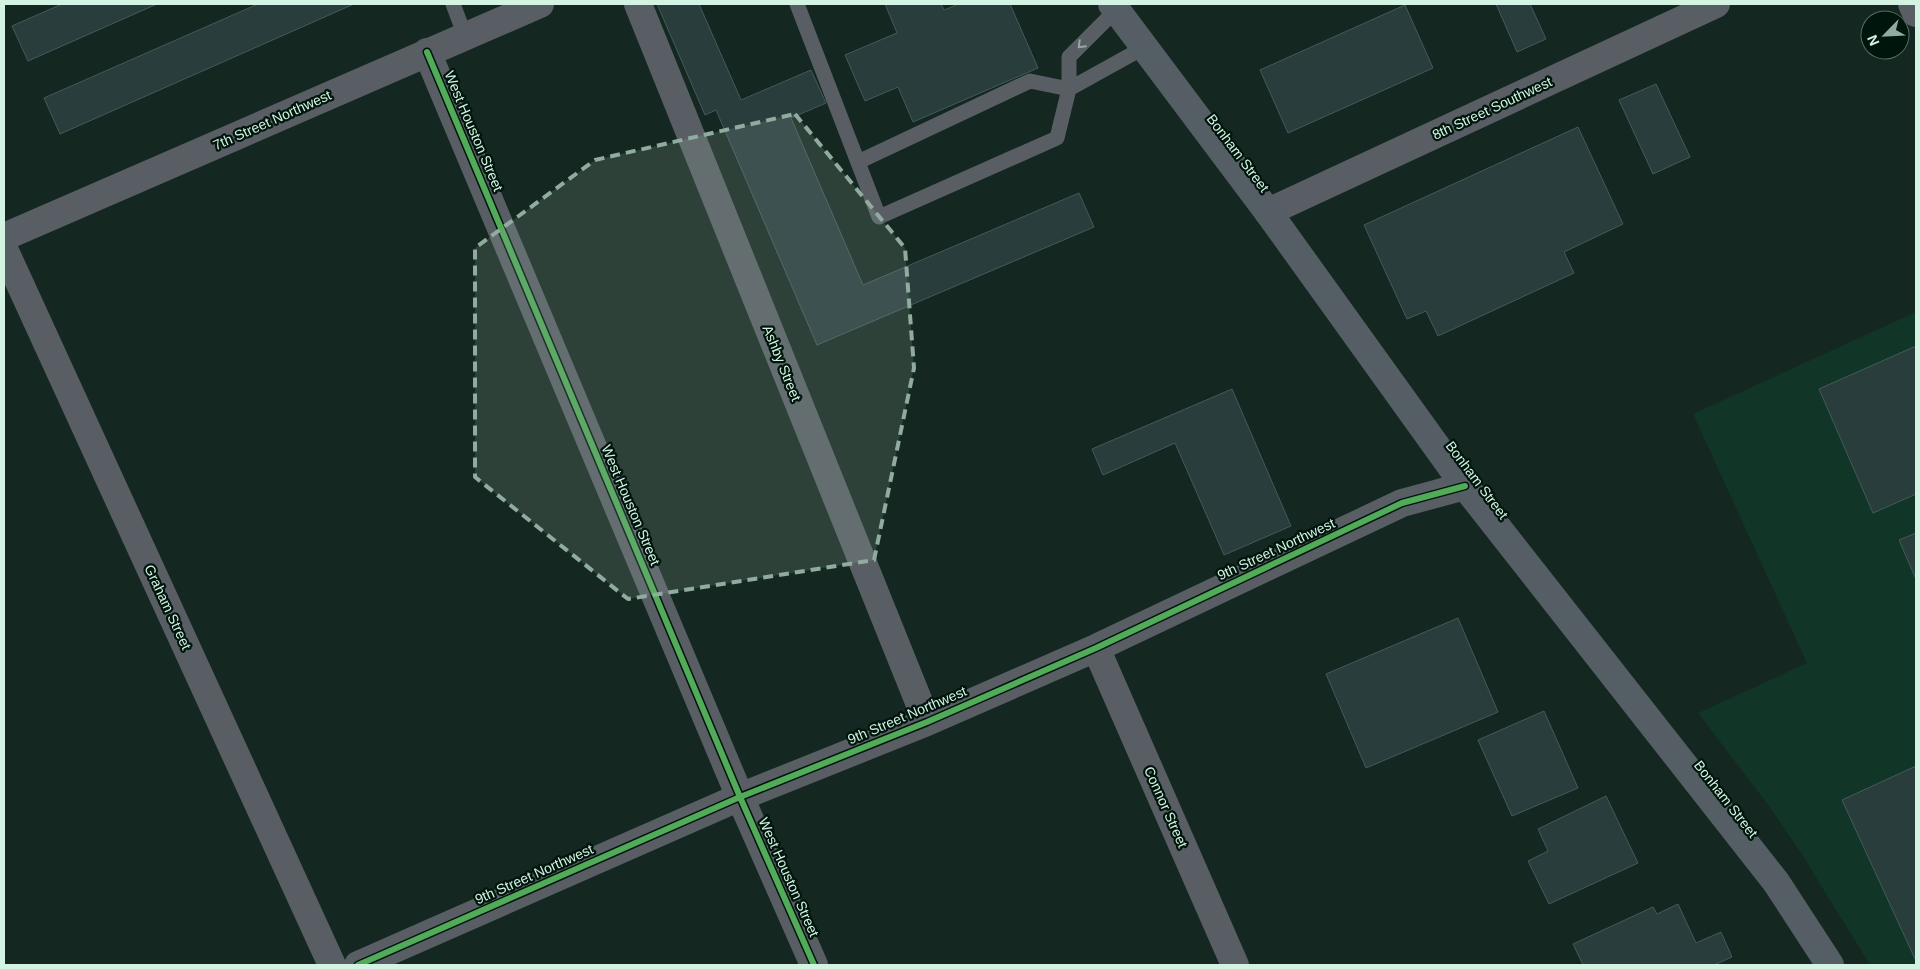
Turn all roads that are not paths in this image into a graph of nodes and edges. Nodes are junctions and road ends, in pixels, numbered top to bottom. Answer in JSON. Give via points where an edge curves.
{"nodes":[{"id":1,"x":453,"y":4,"type":"edge"},
{"id":2,"x":540,"y":4,"type":"edge"},
{"id":3,"x":638,"y":4,"type":"edge"},
{"id":4,"x":796,"y":4,"type":"edge"},
{"id":5,"x":1716,"y":4,"type":"edge"},
{"id":6,"x":1912,"y":4,"type":"edge"},
{"id":7,"x":1114,"y":7,"type":"edge"},
{"id":8,"x":1916,"y":13,"type":"edge"},
{"id":9,"x":465,"y":36,"type":"junction"},
{"id":10,"x":1143,"y":48,"type":"junction"},
{"id":11,"x":427,"y":52,"type":"junction"},
{"id":12,"x":1069,"y":89,"type":"junction"},
{"id":13,"x":858,"y":162,"type":"junction"},
{"id":14,"x":1268,"y":212,"type":"junction"},
{"id":15,"x":4,"y":237,"type":"edge"},
{"id":16,"x":4,"y":248,"type":"edge"},
{"id":17,"x":1465,"y":486,"type":"junction"},
{"id":18,"x":1096,"y":648,"type":"junction"},
{"id":19,"x":927,"y":722,"type":"junction"},
{"id":20,"x":740,"y":797,"type":"junction"},
{"id":21,"x":332,"y":965,"type":"edge"},
{"id":22,"x":358,"y":965,"type":"edge"},
{"id":23,"x":814,"y":965,"type":"edge"},
{"id":24,"x":1235,"y":965,"type":"edge"},
{"id":25,"x":1830,"y":965,"type":"edge"}],
"edges":[{"from":1,"to":9,"type":"lane"},
{"from":2,"to":9,"type":"street","name":"7th Street Northwest"},
{"from":3,"to":19,"type":"street","name":"Ashby Street"},
{"from":4,"to":13,"type":"lane"},
{"from":5,"to":14,"type":"street","name":"8th Street Southwest"},
{"from":6,"to":8,"type":"street"},
{"from":7,"to":10,"type":"main road","name":"Bonham Street"},
{"from":7,"to":12,"type":"lane","one_way":true,"via":[[1069,57]]},
{"from":9,"to":11,"type":"street","name":"7th Street Northwest"},
{"from":10,"to":12,"type":"lane"},
{"from":10,"to":14,"type":"main road","name":"Bonham Street"},
{"from":11,"to":15,"type":"street","name":"7th Street Northwest"},
{"from":11,"to":20,"type":"street","name":"West Houston Street"},
{"from":12,"to":13,"type":"lane","via":[[1030,82]]},
{"from":12,"to":13,"type":"lane","via":[[1057,138],[879,217]]},
{"from":14,"to":17,"type":"main road","name":"Bonham Street"},
{"from":16,"to":21,"type":"street","name":"Graham Street"},
{"from":17,"to":18,"type":"street","name":"9th Street Northwest","via":[[1402,503]]},
{"from":17,"to":25,"type":"main road","name":"Bonham Street","via":[[1776,882]]},
{"from":18,"to":19,"type":"street","name":"9th Street Northwest"},
{"from":18,"to":24,"type":"street","name":"Connor Street"},
{"from":19,"to":20,"type":"street","name":"9th Street Northwest"},
{"from":20,"to":22,"type":"street","name":"9th Street Northwest"},
{"from":20,"to":23,"type":"street","name":"West Houston Street"}]}
